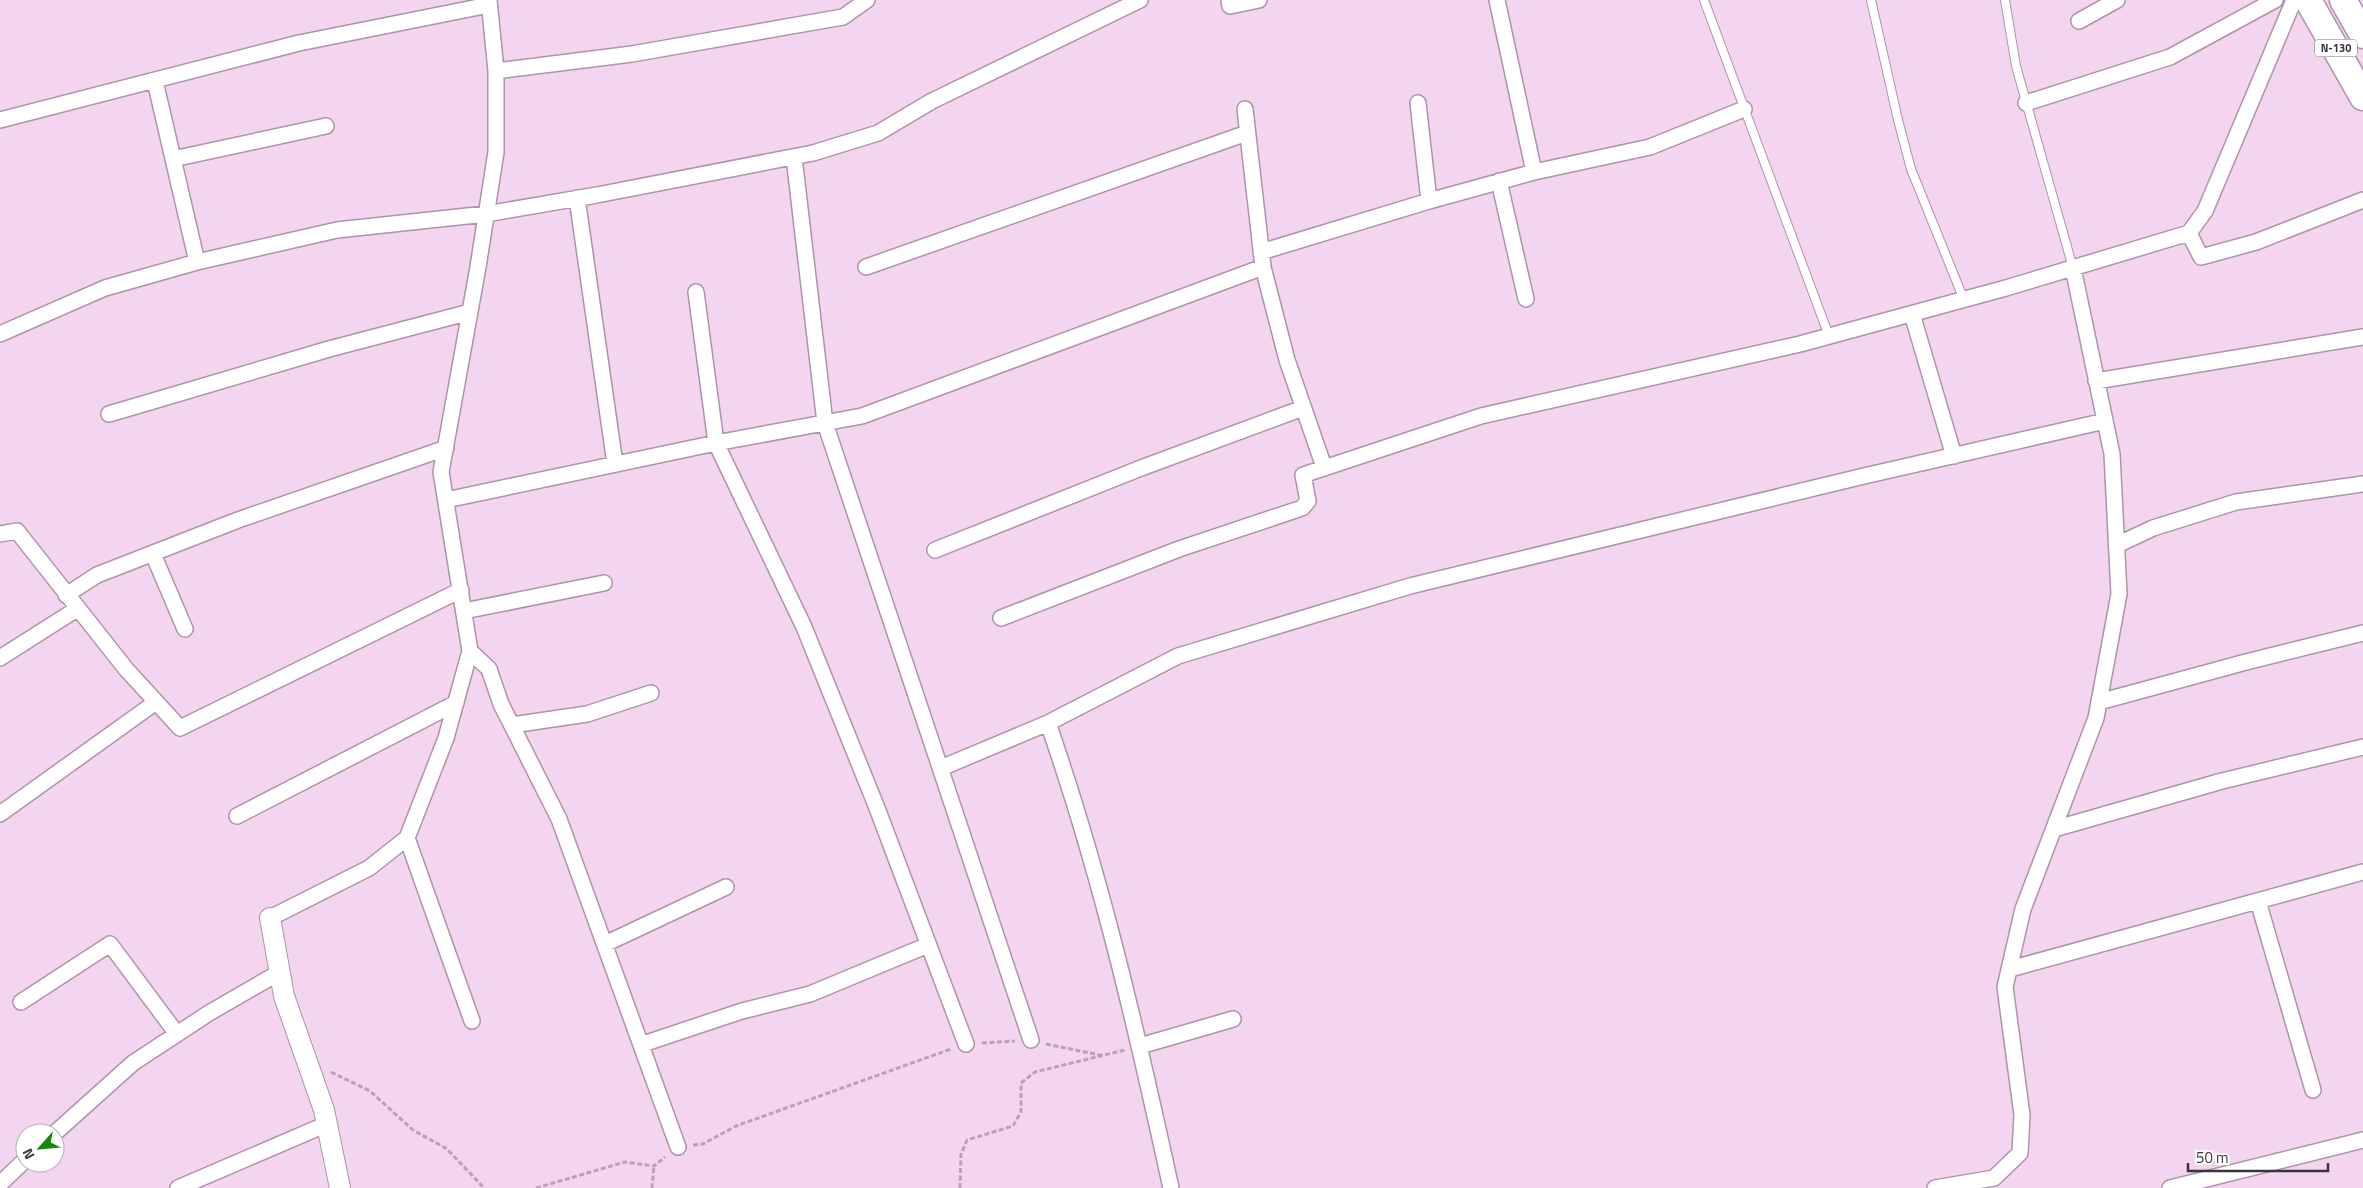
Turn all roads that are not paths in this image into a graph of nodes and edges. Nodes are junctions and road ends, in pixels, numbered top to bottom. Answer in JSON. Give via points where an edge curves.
{"nodes":[{"id":1,"x":867,"y":0,"type":"edge"},
{"id":2,"x":1140,"y":0,"type":"edge"},
{"id":3,"x":1228,"y":0,"type":"edge"},
{"id":4,"x":1260,"y":0,"type":"edge"},
{"id":5,"x":1498,"y":0,"type":"edge"},
{"id":6,"x":1704,"y":0,"type":"edge"},
{"id":7,"x":1872,"y":0,"type":"edge"},
{"id":8,"x":2005,"y":0,"type":"edge"},
{"id":9,"x":2117,"y":0,"type":"edge"},
{"id":10,"x":2274,"y":0,"type":"edge"},
{"id":11,"x":2294,"y":0,"type":"edge"},
{"id":12,"x":2308,"y":0,"type":"edge"},
{"id":13,"x":2343,"y":0,"type":"edge"},
{"id":14,"x":489,"y":2,"type":"edge"},
{"id":15,"x":2079,"y":21,"type":"dead end"},
{"id":16,"x":2363,"y":36,"type":"edge"},
{"id":17,"x":496,"y":71,"type":"junction"},
{"id":18,"x":156,"y":81,"type":"junction"},
{"id":19,"x":2363,"y":97,"type":"edge"},
{"id":20,"x":1418,"y":103,"type":"dead end"},
{"id":21,"x":2026,"y":103,"type":"junction"},
{"id":22,"x":1245,"y":108,"type":"dead end"},
{"id":23,"x":1744,"y":109,"type":"junction"},
{"id":24,"x":0,"y":120,"type":"edge"},
{"id":25,"x":326,"y":126,"type":"dead end"},
{"id":26,"x":1247,"y":133,"type":"junction"},
{"id":27,"x":794,"y":157,"type":"junction"},
{"id":28,"x":173,"y":159,"type":"junction"},
{"id":29,"x":1534,"y":172,"type":"junction"},
{"id":30,"x":1499,"y":181,"type":"junction"},
{"id":31,"x":577,"y":198,"type":"junction"},
{"id":32,"x":2363,"y":200,"type":"edge"},
{"id":33,"x":1429,"y":201,"type":"junction"},
{"id":34,"x":486,"y":214,"type":"junction"},
{"id":35,"x":2189,"y":233,"type":"junction"},
{"id":36,"x":1261,"y":252,"type":"junction"},
{"id":37,"x":197,"y":262,"type":"junction"},
{"id":38,"x":866,"y":267,"type":"dead end"},
{"id":39,"x":1262,"y":267,"type":"junction"},
{"id":40,"x":2073,"y":268,"type":"junction"},
{"id":41,"x":696,"y":292,"type":"dead end"},
{"id":42,"x":1526,"y":299,"type":"dead end"},
{"id":43,"x":1964,"y":300,"type":"junction"},
{"id":44,"x":470,"y":312,"type":"junction"},
{"id":45,"x":1912,"y":314,"type":"junction"},
{"id":46,"x":0,"y":334,"type":"edge"},
{"id":47,"x":1829,"y":336,"type":"junction"},
{"id":48,"x":2363,"y":337,"type":"edge"},
{"id":49,"x":2096,"y":381,"type":"junction"},
{"id":50,"x":1303,"y":408,"type":"junction"},
{"id":51,"x":109,"y":414,"type":"dead end"},
{"id":52,"x":2105,"y":421,"type":"junction"},
{"id":53,"x":825,"y":423,"type":"junction"},
{"id":54,"x":716,"y":443,"type":"junction"},
{"id":55,"x":446,"y":448,"type":"junction"},
{"id":56,"x":1954,"y":456,"type":"junction"},
{"id":57,"x":615,"y":464,"type":"junction"},
{"id":58,"x":1324,"y":467,"type":"junction"},
{"id":59,"x":2363,"y":484,"type":"edge"},
{"id":60,"x":446,"y":500,"type":"junction"},
{"id":61,"x":0,"y":534,"type":"edge"},
{"id":62,"x":2117,"y":545,"type":"junction"},
{"id":63,"x":935,"y":550,"type":"dead end"},
{"id":64,"x":153,"y":554,"type":"junction"},
{"id":65,"x":604,"y":584,"type":"dead end"},
{"id":66,"x":461,"y":590,"type":"junction"},
{"id":67,"x":66,"y":595,"type":"junction"},
{"id":68,"x":77,"y":609,"type":"junction"},
{"id":69,"x":464,"y":610,"type":"junction"},
{"id":70,"x":1001,"y":618,"type":"dead end"},
{"id":71,"x":185,"y":629,"type":"dead end"},
{"id":72,"x":2363,"y":633,"type":"edge"},
{"id":73,"x":470,"y":651,"type":"junction"},
{"id":74,"x":0,"y":658,"type":"edge"},
{"id":75,"x":651,"y":693,"type":"dead end"},
{"id":76,"x":156,"y":702,"type":"junction"},
{"id":77,"x":2099,"y":702,"type":"junction"},
{"id":78,"x":456,"y":703,"type":"junction"},
{"id":79,"x":1048,"y":724,"type":"junction"},
{"id":80,"x":512,"y":725,"type":"junction"},
{"id":81,"x":2363,"y":747,"type":"edge"},
{"id":82,"x":941,"y":768,"type":"junction"},
{"id":83,"x":0,"y":814,"type":"edge"},
{"id":84,"x":237,"y":816,"type":"dead end"},
{"id":85,"x":2054,"y":829,"type":"junction"},
{"id":86,"x":407,"y":838,"type":"junction"},
{"id":87,"x":2363,"y":872,"type":"edge"},
{"id":88,"x":726,"y":887,"type":"dead end"},
{"id":89,"x":2258,"y":901,"type":"junction"},
{"id":90,"x":270,"y":918,"type":"joint"},
{"id":91,"x":605,"y":944,"type":"junction"},
{"id":92,"x":928,"y":945,"type":"junction"},
{"id":93,"x":2010,"y":969,"type":"junction"},
{"id":94,"x":280,"y":972,"type":"junction"},
{"id":95,"x":21,"y":1002,"type":"dead end"},
{"id":96,"x":1233,"y":1019,"type":"dead end"},
{"id":97,"x":472,"y":1021,"type":"dead end"},
{"id":98,"x":177,"y":1034,"type":"junction"},
{"id":99,"x":1031,"y":1040,"type":"road end"},
{"id":100,"x":643,"y":1044,"type":"junction"},
{"id":101,"x":966,"y":1044,"type":"road end"},
{"id":102,"x":1140,"y":1046,"type":"junction"},
{"id":103,"x":2313,"y":1090,"type":"dead end"},
{"id":104,"x":65,"y":1124,"type":"edge"},
{"id":105,"x":327,"y":1124,"type":"junction"},
{"id":106,"x":2363,"y":1140,"type":"edge"},
{"id":107,"x":678,"y":1147,"type":"road end"},
{"id":108,"x":15,"y":1170,"type":"edge"},
{"id":109,"x":0,"y":1184,"type":"edge"},
{"id":110,"x":1967,"y":1185,"type":"edge"},
{"id":111,"x":178,"y":1188,"type":"edge"},
{"id":112,"x":340,"y":1188,"type":"edge"},
{"id":113,"x":1171,"y":1188,"type":"edge"},
{"id":114,"x":1935,"y":1188,"type":"edge"},
{"id":115,"x":2170,"y":1188,"type":"edge"}],
"edges":[{"from":1,"to":17,"type":"street","via":[[843,17],[632,54]]},
{"from":2,"to":27,"type":"street","via":[[932,101],[878,133]]},
{"from":3,"to":4,"type":"street","via":[[1230,6]]},
{"from":5,"to":29,"type":"street"},
{"from":6,"to":23,"type":"lane"},
{"from":7,"to":43,"type":"lane","via":[[1912,169]]},
{"from":8,"to":21,"type":"lane"},
{"from":9,"to":15,"type":"street"},
{"from":10,"to":21,"type":"street","via":[[2170,57]]},
{"from":11,"to":35,"type":"street","via":[[2205,211]]},
{"from":12,"to":19,"type":"highway","number":"N-130"},
{"from":13,"to":16,"type":"highway","number":"N-130"},
{"from":14,"to":17,"type":"street"},
{"from":14,"to":18,"type":"street","via":[[299,43]]},
{"from":17,"to":34,"type":"street","via":[[496,152]]},
{"from":18,"to":24,"type":"street"},
{"from":18,"to":28,"type":"street"},
{"from":20,"to":33,"type":"street"},
{"from":21,"to":40,"type":"lane"},
{"from":22,"to":26,"type":"street"},
{"from":23,"to":29,"type":"street","via":[[1650,147]]},
{"from":23,"to":47,"type":"lane"},
{"from":25,"to":28,"type":"street"},
{"from":26,"to":36,"type":"street"},
{"from":26,"to":38,"type":"street"},
{"from":27,"to":31,"type":"street"},
{"from":27,"to":53,"type":"street"},
{"from":28,"to":37,"type":"street"},
{"from":29,"to":30,"type":"street"},
{"from":30,"to":33,"type":"street"},
{"from":30,"to":42,"type":"street"},
{"from":31,"to":34,"type":"street"},
{"from":31,"to":57,"type":"street"},
{"from":32,"to":35,"type":"street","via":[[2256,242],[2201,257]]},
{"from":33,"to":36,"type":"street"},
{"from":34,"to":37,"type":"street","via":[[336,230]]},
{"from":34,"to":44,"type":"street"},
{"from":35,"to":40,"type":"street"},
{"from":36,"to":39,"type":"street"},
{"from":37,"to":46,"type":"street","via":[[104,288]]},
{"from":39,"to":50,"type":"street"},
{"from":39,"to":53,"type":"street","via":[[907,401],[862,416]]},
{"from":40,"to":43,"type":"street"},
{"from":40,"to":49,"type":"street"},
{"from":41,"to":54,"type":"street"},
{"from":43,"to":45,"type":"street"},
{"from":44,"to":51,"type":"street","via":[[329,349]]},
{"from":44,"to":55,"type":"street"},
{"from":45,"to":47,"type":"street"},
{"from":45,"to":56,"type":"street"},
{"from":47,"to":58,"type":"street","via":[[1481,416]]},
{"from":48,"to":49,"type":"street"},
{"from":49,"to":52,"type":"street"},
{"from":50,"to":58,"type":"street"},
{"from":50,"to":63,"type":"street"},
{"from":52,"to":56,"type":"street"},
{"from":52,"to":62,"type":"street","via":[[2112,454]]},
{"from":53,"to":54,"type":"street"},
{"from":53,"to":82,"type":"street"},
{"from":54,"to":57,"type":"street"},
{"from":54,"to":92,"type":"street","via":[[804,627]]},
{"from":55,"to":60,"type":"street","via":[[441,472]]},
{"from":55,"to":64,"type":"street","via":[[238,520]]},
{"from":56,"to":79,"type":"street","via":[[1401,588],[1178,656]]},
{"from":57,"to":60,"type":"street"},
{"from":58,"to":70,"type":"street","via":[[1303,475],[1308,501],[1302,508],[1179,549]]},
{"from":59,"to":62,"type":"street","via":[[2236,502],[2153,528]]},
{"from":60,"to":66,"type":"street"},
{"from":61,"to":67,"type":"street","via":[[17,531]]},
{"from":62,"to":77,"type":"street","via":[[2120,594]]},
{"from":64,"to":67,"type":"street","via":[[97,575]]},
{"from":64,"to":71,"type":"street"},
{"from":65,"to":69,"type":"street"},
{"from":66,"to":69,"type":"street"},
{"from":66,"to":76,"type":"street","via":[[180,728]]},
{"from":67,"to":68,"type":"street"},
{"from":68,"to":74,"type":"street"},
{"from":68,"to":76,"type":"street"},
{"from":69,"to":73,"type":"street"},
{"from":72,"to":77,"type":"street"},
{"from":73,"to":78,"type":"street"},
{"from":73,"to":80,"type":"street","via":[[489,669]]},
{"from":75,"to":80,"type":"street","via":[[587,714]]},
{"from":76,"to":83,"type":"street"},
{"from":77,"to":85,"type":"street","via":[[2096,718]]},
{"from":78,"to":84,"type":"street"},
{"from":78,"to":86,"type":"street","via":[[446,738]]},
{"from":79,"to":82,"type":"street"},
{"from":79,"to":102,"type":"street","via":[[1075,800]]},
{"from":80,"to":91,"type":"street","via":[[559,819]]},
{"from":81,"to":85,"type":"street","via":[[2222,781]]},
{"from":82,"to":99,"type":"street"},
{"from":85,"to":93,"type":"street","via":[[2024,909]]},
{"from":86,"to":90,"type":"street","via":[[369,868]]},
{"from":86,"to":97,"type":"street"},
{"from":87,"to":89,"type":"street"},
{"from":88,"to":91,"type":"street"},
{"from":89,"to":93,"type":"street"},
{"from":89,"to":103,"type":"street"},
{"from":90,"to":94,"type":"street"},
{"from":91,"to":100,"type":"street"},
{"from":92,"to":100,"type":"street","via":[[810,994],[742,1011]]},
{"from":92,"to":101,"type":"street"},
{"from":93,"to":110,"type":"street","via":[[2005,987],[2022,1115],[2020,1153],[1994,1178]]},
{"from":94,"to":98,"type":"street"},
{"from":94,"to":105,"type":"street","via":[[284,996]]},
{"from":95,"to":98,"type":"street","via":[[110,944]]},
{"from":96,"to":102,"type":"street"},
{"from":98,"to":104,"type":"street","via":[[133,1063]]},
{"from":100,"to":107,"type":"street"},
{"from":102,"to":113,"type":"street"},
{"from":105,"to":111,"type":"street"},
{"from":105,"to":112,"type":"street"},
{"from":106,"to":115,"type":"street"},
{"from":108,"to":109,"type":"street"},
{"from":110,"to":114,"type":"street"}]}
